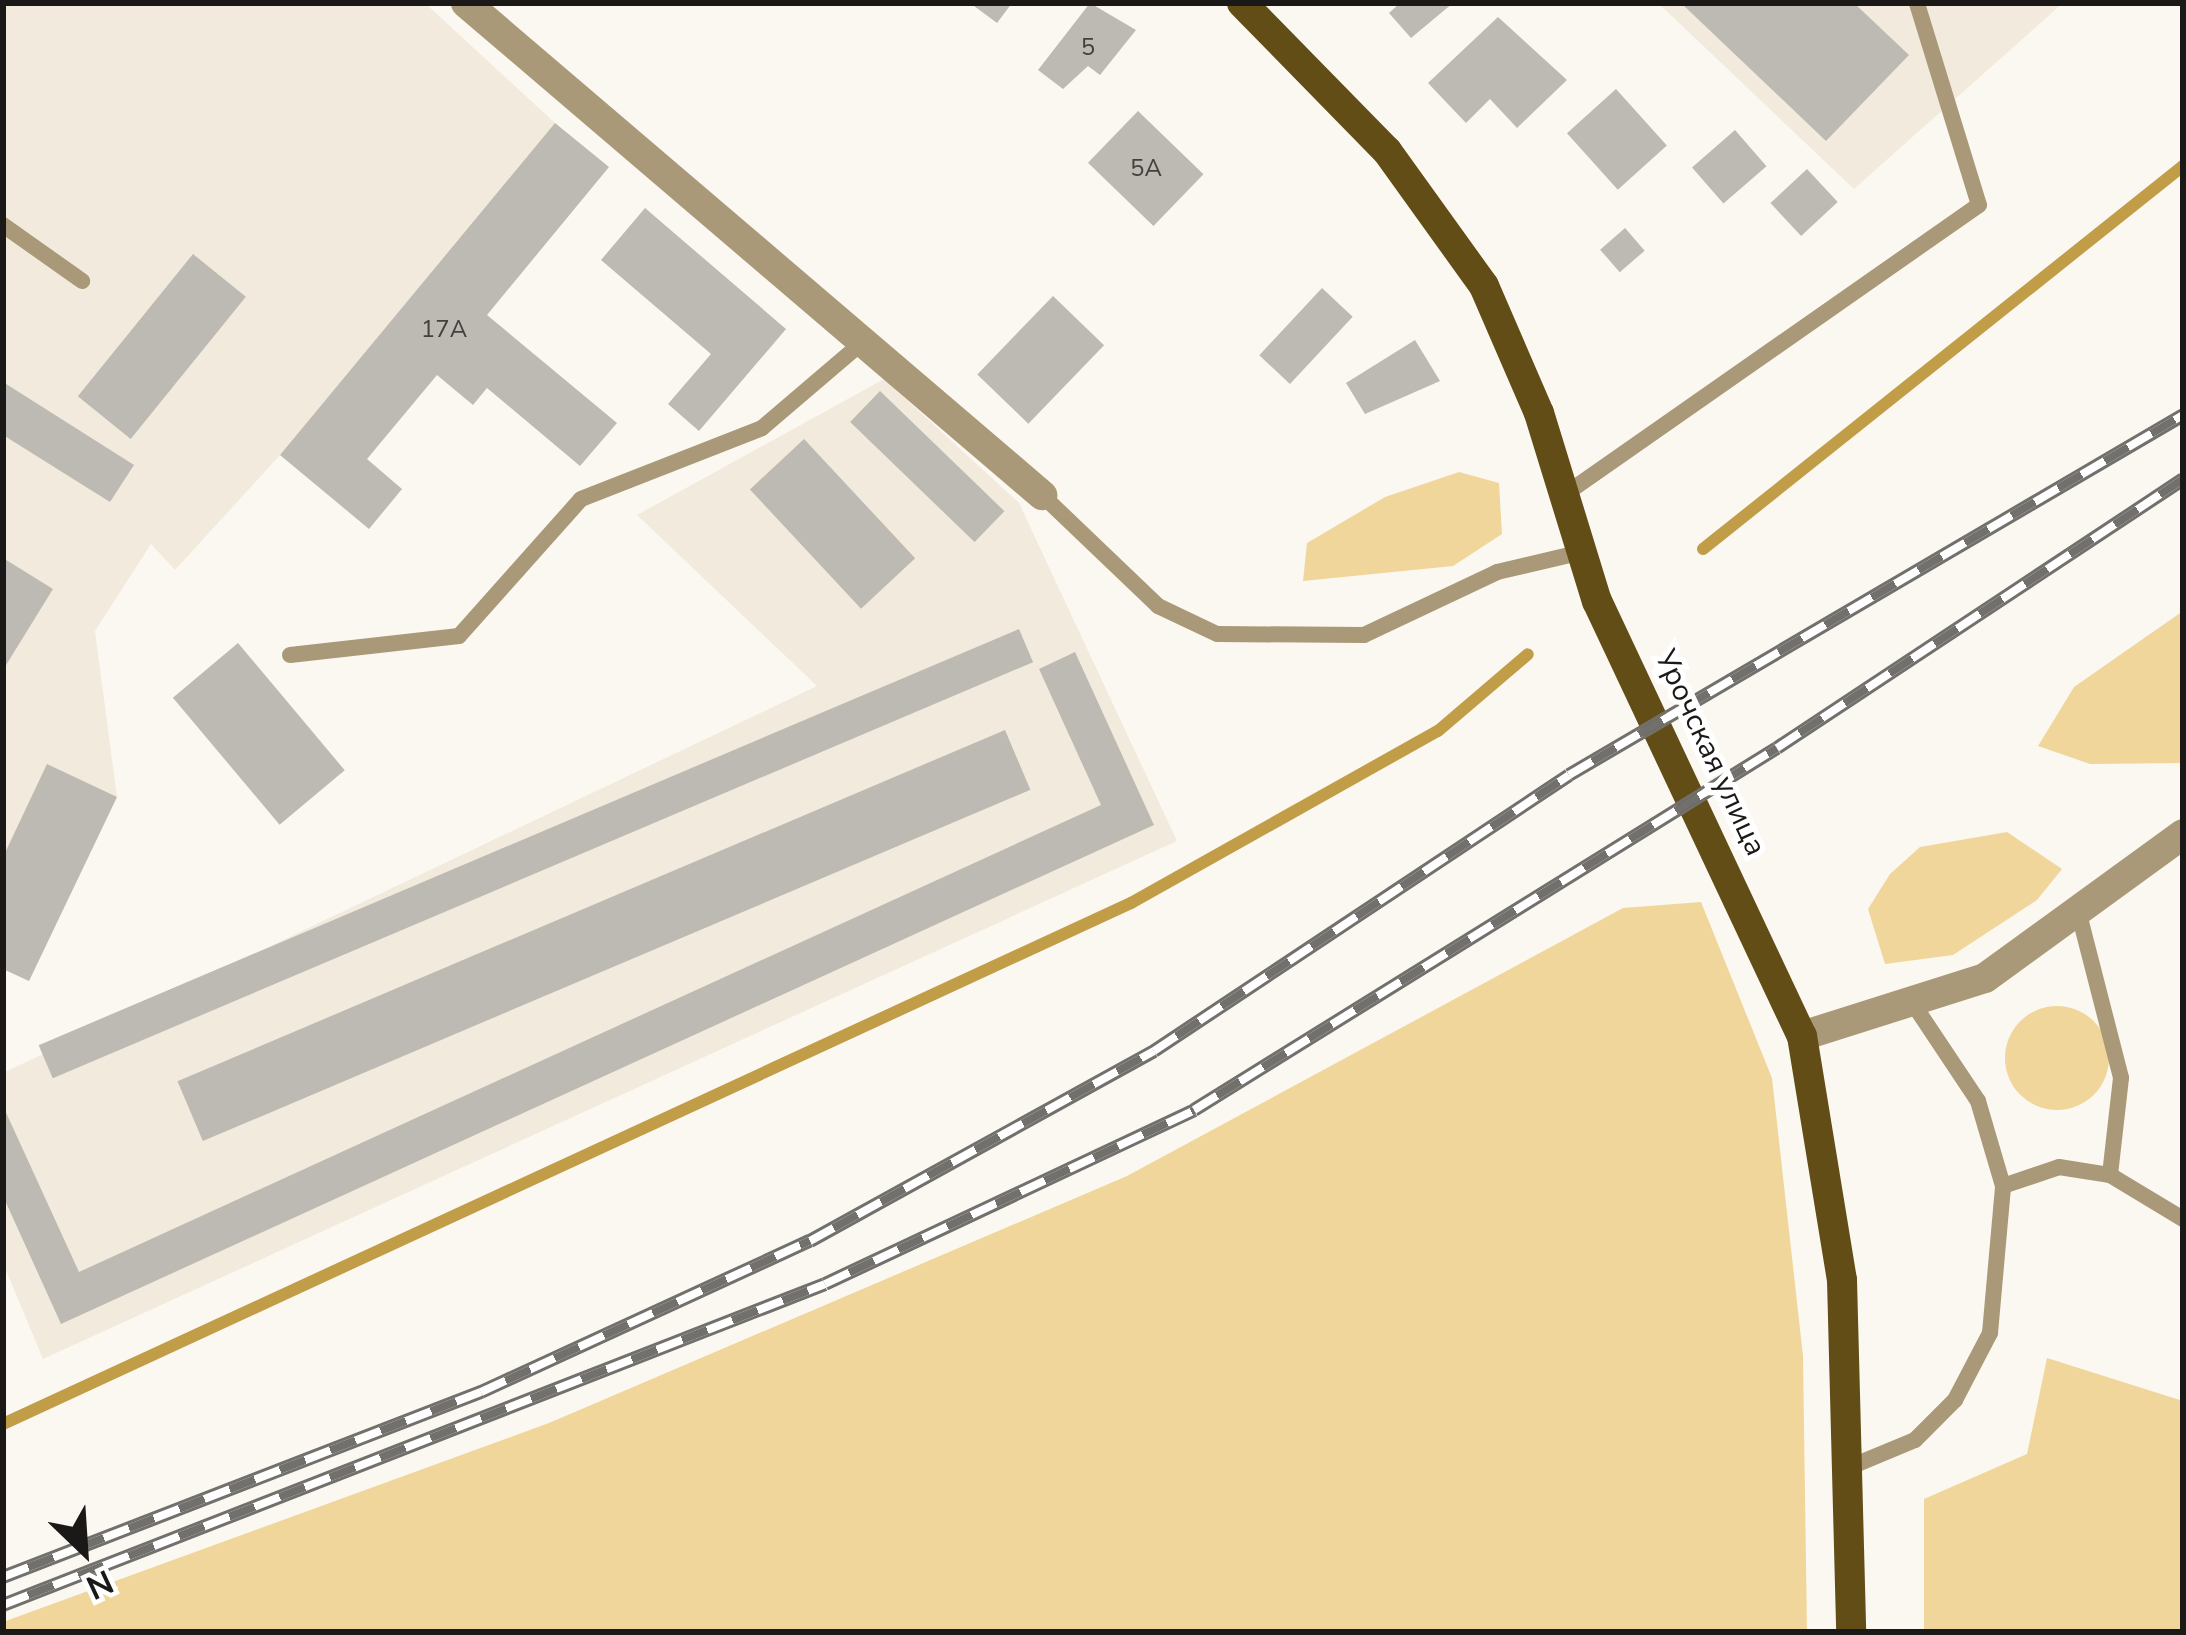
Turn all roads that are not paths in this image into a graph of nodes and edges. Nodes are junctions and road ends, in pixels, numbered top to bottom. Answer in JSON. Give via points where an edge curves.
{"nodes":[{"id":1,"x":466,"y":3,"type":"edge"},
{"id":2,"x":1242,"y":3,"type":"edge"},
{"id":3,"x":1917,"y":3,"type":"edge"},
{"id":4,"x":3,"y":225,"type":"edge"},
{"id":5,"x":82,"y":281,"type":"dead end"},
{"id":6,"x":865,"y":340,"type":"junction"},
{"id":7,"x":1042,"y":495,"type":"joint"},
{"id":8,"x":1564,"y":495,"type":"junction"},
{"id":9,"x":1582,"y":552,"type":"junction"},
{"id":10,"x":290,"y":655,"type":"dead end"},
{"id":11,"x":2183,"y":834,"type":"edge"},
{"id":12,"x":2080,"y":918,"type":"junction"},
{"id":13,"x":1916,"y":1008,"type":"junction"},
{"id":14,"x":1802,"y":1036,"type":"junction"},
{"id":15,"x":2110,"y":1175,"type":"junction"},
{"id":16,"x":2003,"y":1186,"type":"junction"},
{"id":17,"x":2183,"y":1219,"type":"edge"},
{"id":18,"x":1850,"y":1467,"type":"junction"},
{"id":19,"x":1851,"y":1632,"type":"edge"}],
"edges":[{"from":1,"to":6,"type":"street","via":[[603,130]]},
{"from":2,"to":8,"type":"main road","name":"Урочская улица","via":[[1387,151],[1484,286]]},
{"from":3,"to":8,"type":"lane","via":[[1979,206]]},
{"from":4,"to":5,"type":"lane"},
{"from":6,"to":7,"type":"street"},
{"from":6,"to":10,"type":"lane","via":[[762,428],[581,499],[458,636]]},
{"from":7,"to":9,"type":"lane","via":[[1158,606],[1217,634],[1364,634],[1497,572]]},
{"from":8,"to":9,"type":"main road","name":"Урочская улица"},
{"from":9,"to":14,"type":"main road","name":"Урочская улица"},
{"from":11,"to":12,"type":"street"},
{"from":12,"to":13,"type":"street"},
{"from":12,"to":15,"type":"lane","via":[[2121,1078]]},
{"from":13,"to":14,"type":"street"},
{"from":13,"to":16,"type":"lane","via":[[1978,1101]]},
{"from":14,"to":18,"type":"main road","name":"Урочская улица","via":[[1842,1280]]},
{"from":15,"to":16,"type":"lane","via":[[2059,1167]]},
{"from":15,"to":17,"type":"lane"},
{"from":16,"to":18,"type":"lane","via":[[1990,1334],[1954,1400],[1915,1440]]},
{"from":18,"to":19,"type":"main road","name":"Урочская улица"}]}
